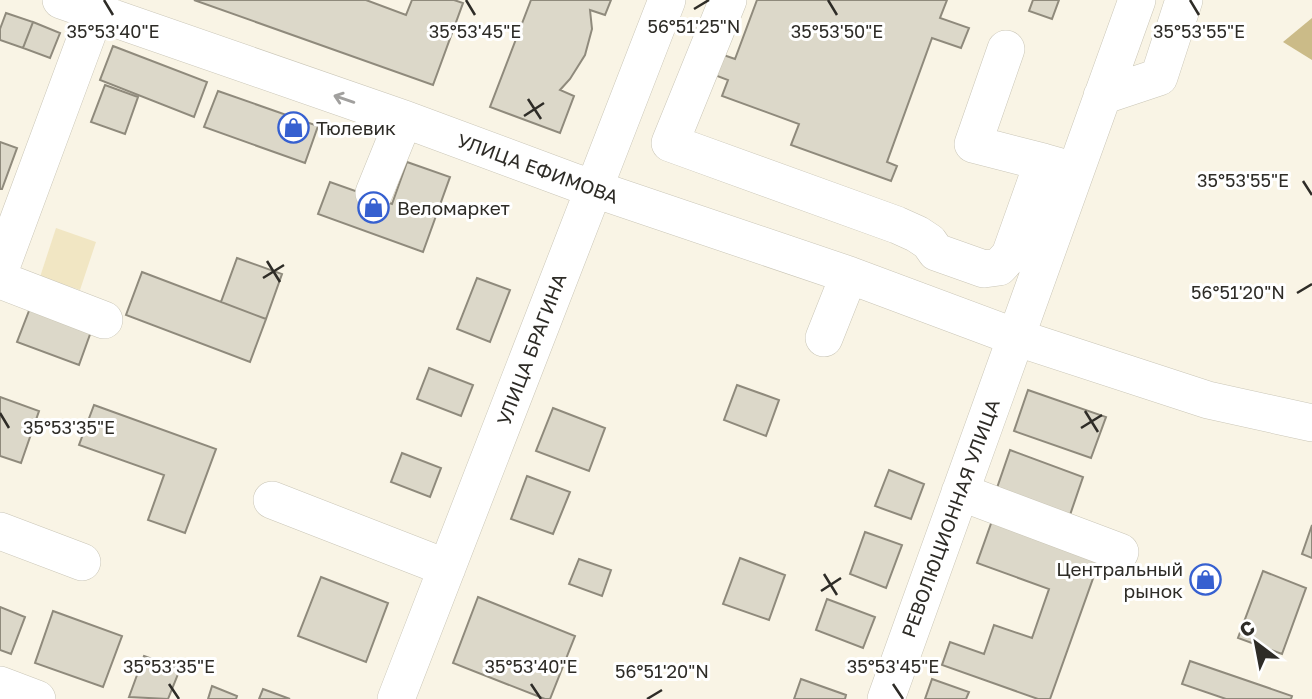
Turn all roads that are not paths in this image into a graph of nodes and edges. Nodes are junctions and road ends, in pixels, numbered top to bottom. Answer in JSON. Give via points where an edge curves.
{"nodes":[{"id":1,"x":61,"y":0,"type":"edge"},
{"id":2,"x":667,"y":0,"type":"edge"},
{"id":3,"x":728,"y":0,"type":"edge"},
{"id":4,"x":1136,"y":0,"type":"edge"},
{"id":5,"x":1184,"y":0,"type":"edge"},
{"id":6,"x":98,"y":6,"type":"edge"},
{"id":7,"x":1006,"y":49,"type":"dead end"},
{"id":8,"x":1102,"y":96,"type":"junction"},
{"id":9,"x":404,"y":119,"type":"junction"},
{"id":10,"x":1059,"y":166,"type":"junction"},
{"id":11,"x":593,"y":188,"type":"junction"},
{"id":12,"x":374,"y":193,"type":"dead end"},
{"id":13,"x":0,"y":270,"type":"edge"},
{"id":14,"x":849,"y":275,"type":"junction"},
{"id":15,"x":0,"y":280,"type":"edge"},
{"id":16,"x":104,"y":320,"type":"dead end"},
{"id":17,"x":1016,"y":337,"type":"junction"},
{"id":18,"x":824,"y":338,"type":"dead end"},
{"id":19,"x":1312,"y":423,"type":"edge"},
{"id":20,"x":960,"y":492,"type":"junction"},
{"id":21,"x":272,"y":500,"type":"dead end"},
{"id":22,"x":0,"y":531,"type":"edge"},
{"id":23,"x":1120,"y":552,"type":"dead end"},
{"id":24,"x":82,"y":562,"type":"dead end"},
{"id":25,"x":447,"y":568,"type":"junction"},
{"id":26,"x":0,"y":685,"type":"edge"},
{"id":27,"x":37,"y":699,"type":"edge"},
{"id":28,"x":396,"y":699,"type":"edge"},
{"id":29,"x":886,"y":699,"type":"edge"}],
"edges":[{"from":1,"to":6,"type":"street","name":"УЛИЦА ЕФИМОВА"},
{"from":2,"to":11,"type":"street","name":"УЛИЦА БРАГИНА"},
{"from":3,"to":10,"type":"street","via":[[670,143],[897,225],[929,242],[936,252],[984,269],[999,267],[1010,255]]},
{"from":4,"to":8,"type":"street"},
{"from":5,"to":8,"type":"street","via":[[1159,77]]},
{"from":9,"to":6,"type":"street","name":"УЛИЦА ЕФИМОВА","one_way":true},
{"from":6,"to":13,"type":"street"},
{"from":7,"to":10,"type":"street","via":[[973,144]]},
{"from":8,"to":10,"type":"street"},
{"from":9,"to":11,"type":"street","name":"УЛИЦА ЕФИМОВА"},
{"from":9,"to":12,"type":"street"},
{"from":10,"to":17,"type":"street","name":"РЕВОЛЮЦИОННАЯ УЛИЦА"},
{"from":11,"to":14,"type":"street","name":"УЛИЦА ЕФИМОВА"},
{"from":11,"to":25,"type":"street","name":"УЛИЦА БРАГИНА"},
{"from":14,"to":17,"type":"street","name":"УЛИЦА ЕФИМОВА"},
{"from":14,"to":18,"type":"street"},
{"from":15,"to":16,"type":"street"},
{"from":17,"to":19,"type":"street","name":"УЛИЦА ЕФИМОВА","via":[[1208,400]]},
{"from":17,"to":20,"type":"street","name":"РЕВОЛЮЦИОННАЯ УЛИЦА"},
{"from":20,"to":23,"type":"street"},
{"from":20,"to":29,"type":"street","name":"РЕВОЛЮЦИОННАЯ УЛИЦА"},
{"from":21,"to":25,"type":"street"},
{"from":22,"to":24,"type":"street"},
{"from":25,"to":28,"type":"street","name":"УЛИЦА БРАГИНА"},
{"from":26,"to":27,"type":"street"}]}
